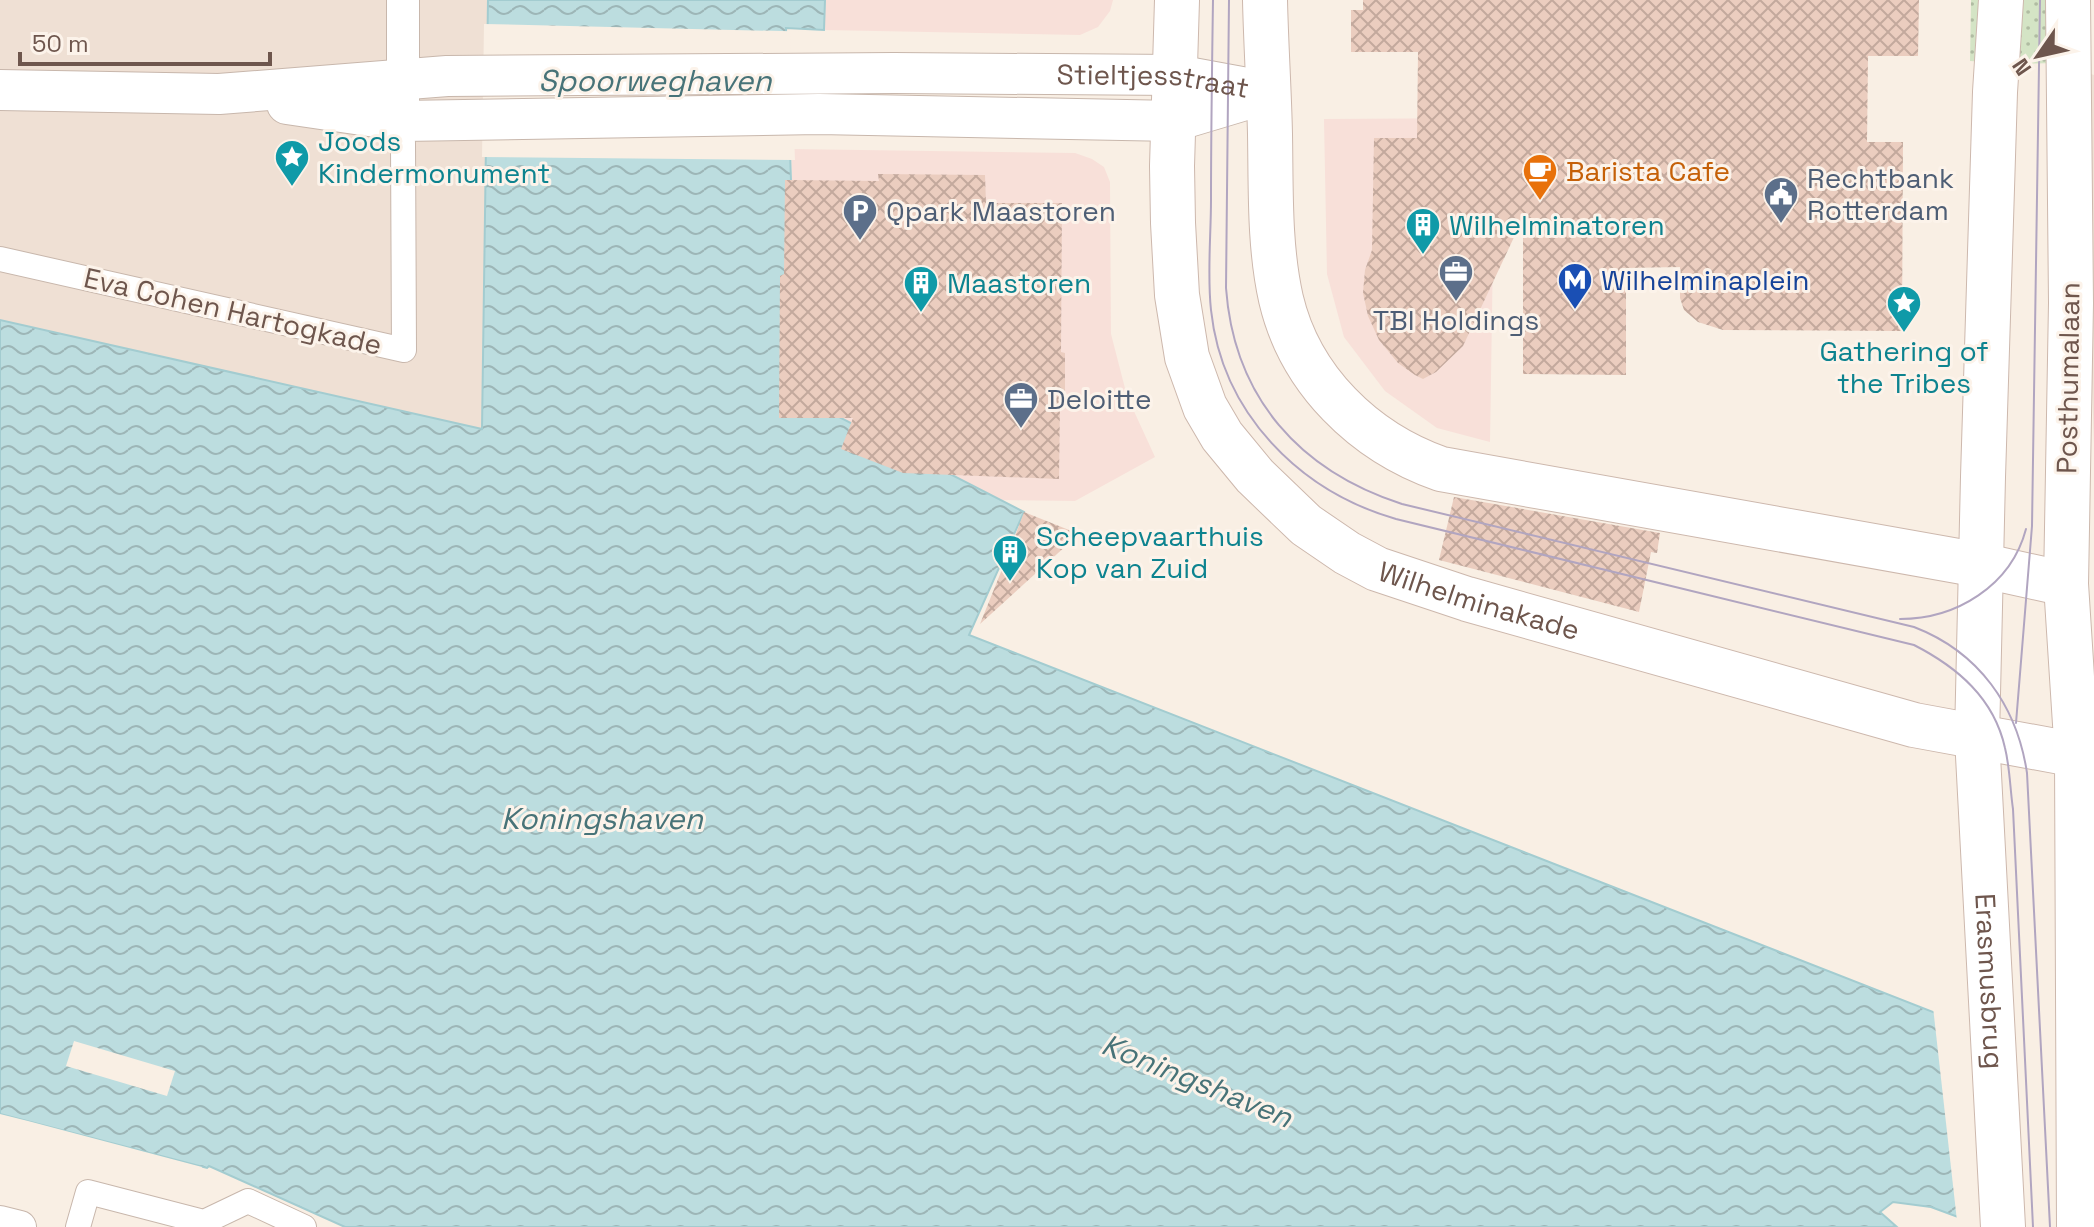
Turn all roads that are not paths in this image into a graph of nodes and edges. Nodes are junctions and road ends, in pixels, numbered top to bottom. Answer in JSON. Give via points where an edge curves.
{"nodes":[{"id":1,"x":403,"y":0,"type":"edge"},
{"id":2,"x":1177,"y":0,"type":"edge"},
{"id":3,"x":1265,"y":0,"type":"edge"},
{"id":4,"x":2001,"y":0,"type":"edge"},
{"id":5,"x":2068,"y":0,"type":"edge"},
{"id":6,"x":1176,"y":75,"type":"junction"},
{"id":7,"x":401,"y":78,"type":"junction"},
{"id":8,"x":0,"y":90,"type":"edge"},
{"id":9,"x":2081,"y":90,"type":"edge"},
{"id":10,"x":1269,"y":92,"type":"junction"},
{"id":11,"x":219,"y":94,"type":"junction"},
{"id":12,"x":1175,"y":121,"type":"junction"},
{"id":13,"x":403,"y":132,"type":"junction"},
{"id":14,"x":0,"y":259,"type":"edge"},
{"id":15,"x":1980,"y":565,"type":"junction"},
{"id":16,"x":2080,"y":586,"type":"edge"},
{"id":17,"x":1977,"y":737,"type":"junction"},
{"id":18,"x":2086,"y":758,"type":"edge"},
{"id":19,"x":0,"y":1222,"type":"edge"},
{"id":20,"x":20,"y":1227,"type":"edge"},
{"id":21,"x":78,"y":1227,"type":"edge"},
{"id":22,"x":304,"y":1227,"type":"edge"},
{"id":23,"x":2003,"y":1227,"type":"edge"},
{"id":24,"x":2079,"y":1227,"type":"edge"}],
"edges":[{"from":1,"to":7,"type":"street"},
{"from":2,"to":6,"type":"main road","name":"Wilhelminakade"},
{"from":3,"to":10,"type":"main road"},
{"from":4,"to":15,"type":"main road"},
{"from":5,"to":9,"type":"main road","name":"Posthumalaan"},
{"from":6,"to":7,"type":"street","name":"Stieltjesstraat"},
{"from":6,"to":10,"type":"street","name":"Stieltjesstraat"},
{"from":6,"to":12,"type":"main road","name":"Wilhelminakade"},
{"from":7,"to":11,"type":"street"},
{"from":7,"to":13,"type":"street"},
{"from":8,"to":11,"type":"street"},
{"from":9,"to":16,"type":"main road","name":"Posthumalaan","via":[[2071,303]]},
{"from":10,"to":12,"type":"street","name":"Stieltjesstraat"},
{"from":10,"to":15,"type":"main road","via":[[1273,226],[1286,317],[1318,378],[1351,417],[1380,440],[1441,469]]},
{"from":11,"to":13,"type":"street"},
{"from":12,"to":13,"type":"street","name":"Stieltjesstraat","via":[[819,114],[448,121]]},
{"from":12,"to":17,"type":"main road","name":"Wilhelminakade","via":[[1174,254],[1187,357],[1205,407],[1227,443],[1306,525],[1377,569],[1437,590],[1914,725]]},
{"from":13,"to":14,"type":"street","name":"Eva Cohen Hartogkade","via":[[404,350]]},
{"from":15,"to":16,"type":"main road"},
{"from":15,"to":17,"type":"main road"},
{"from":16,"to":18,"type":"main road","name":"Posthumalaan"},
{"from":17,"to":18,"type":"main road","name":"Wilhelminakade"},
{"from":17,"to":23,"type":"main road","name":"Erasmusbrug"},
{"from":18,"to":24,"type":"main road","via":[[2078,862]]},
{"from":19,"to":20,"type":"street"},
{"from":21,"to":22,"type":"street","via":[[88,1192],[204,1222],[248,1201]]}]}
